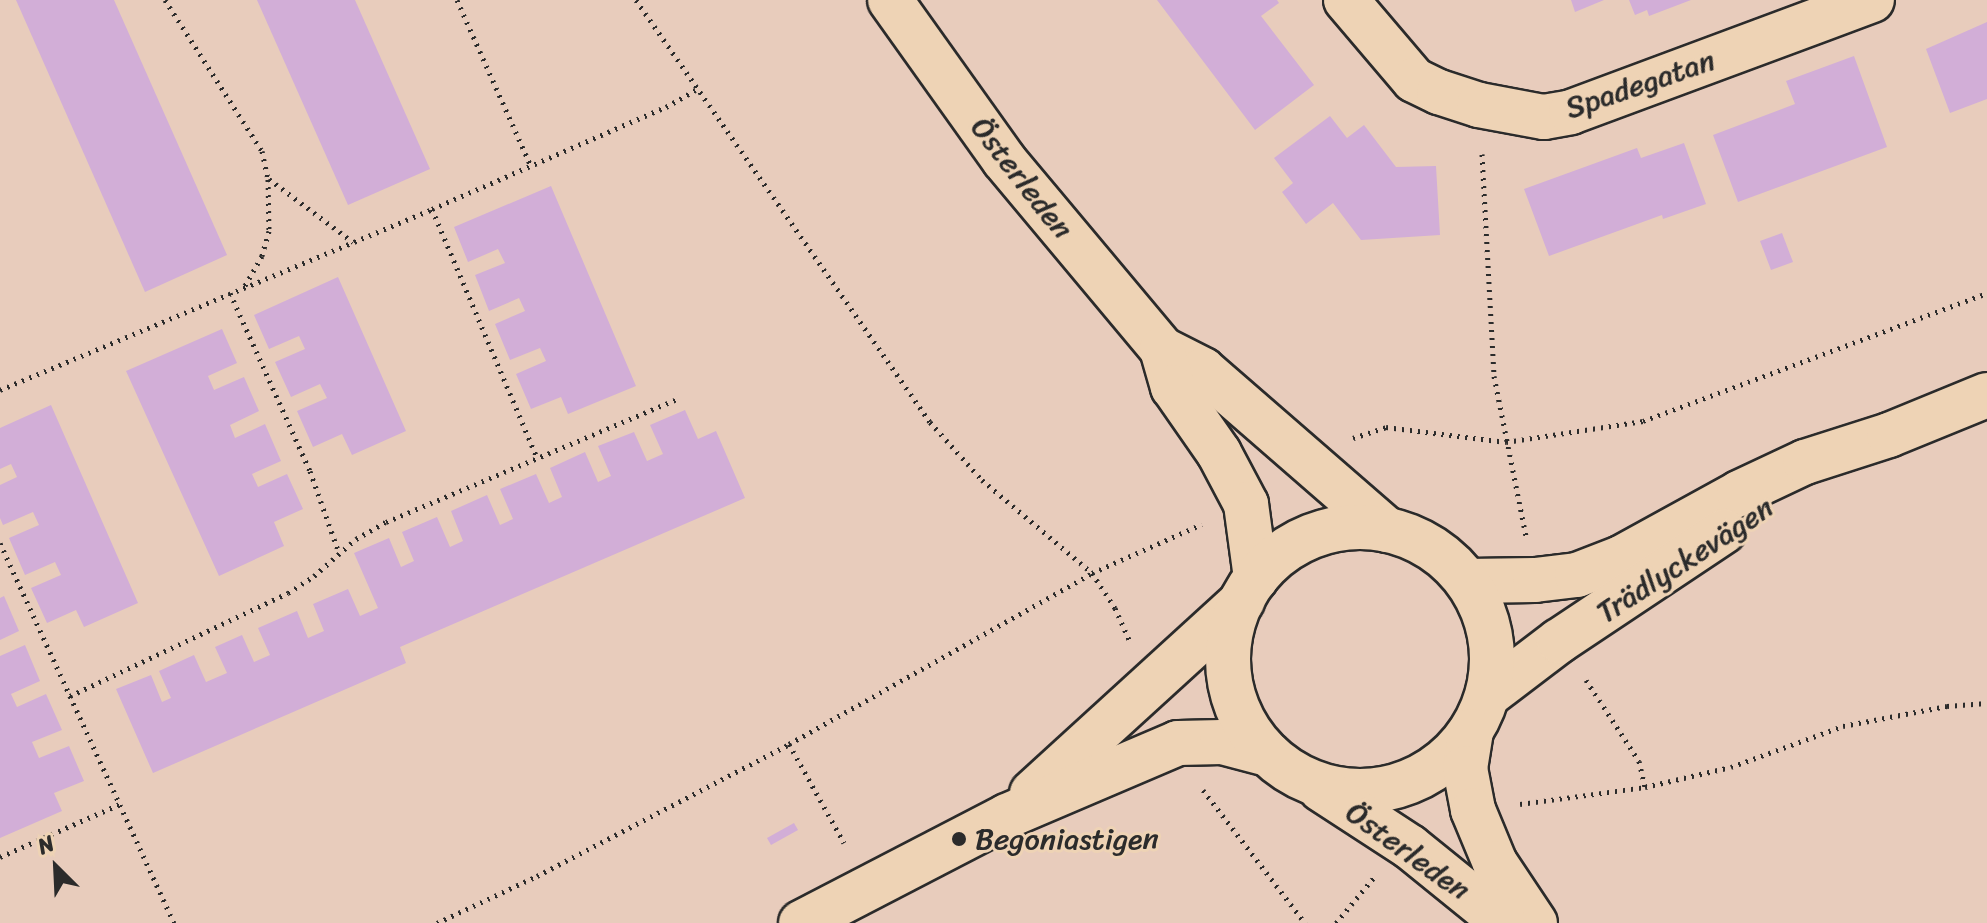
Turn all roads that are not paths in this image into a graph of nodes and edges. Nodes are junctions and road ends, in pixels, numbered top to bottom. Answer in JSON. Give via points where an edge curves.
{"nodes":[{"id":1,"x":890,"y":0,"type":"edge"},
{"id":2,"x":1346,"y":0,"type":"edge"},
{"id":3,"x":1872,"y":0,"type":"edge"},
{"id":4,"x":1162,"y":349,"type":"junction"},
{"id":5,"x":1987,"y":395,"type":"edge"},
{"id":6,"x":1889,"y":435,"type":"junction"},
{"id":7,"x":1387,"y":530,"type":"junction"},
{"id":8,"x":1468,"y":581,"type":"junction"},
{"id":9,"x":1249,"y":590,"type":"junction"},
{"id":10,"x":1479,"y":713,"type":"junction"},
{"id":11,"x":1268,"y":754,"type":"junction"},
{"id":12,"x":1309,"y":781,"type":"junction"},
{"id":13,"x":1007,"y":816,"type":"junction"},
{"id":14,"x":801,"y":923,"type":"edge"},
{"id":15,"x":1504,"y":923,"type":"edge"},
{"id":16,"x":1535,"y":923,"type":"edge"}],
"edges":[{"from":1,"to":4,"type":"street","name":"Österleden","via":[[1004,160]]},
{"from":2,"to":3,"type":"street","name":"Spadegatan","via":[[1414,80],[1479,105],[1544,117],[1571,112]]},
{"from":4,"to":7,"type":"street","name":"Österleden","via":[[1203,370]]},
{"from":4,"to":9,"type":"street","name":"Österleden","via":[[1173,387],[1219,453],[1246,504]]},
{"from":5,"to":6,"type":"street","name":"Trädlyckevägen"},
{"from":6,"to":8,"type":"street","name":"Trädlyckevägen","via":[[1805,462],[1621,558],[1577,575]]},
{"from":6,"to":10,"type":"street","name":"Trädlyckevägen","via":[[1725,530],[1559,641]]},
{"from":7,"to":8,"type":"street","name":"Trädlyckevägen","via":[[1417,539]]},
{"from":7,"to":9,"type":"street","name":"Trädlyckevägen","via":[[1345,527],[1305,539],[1286,549]]},
{"from":8,"to":10,"type":"street","name":"Trädlyckevägen","via":[[1491,635],[1492,666]]},
{"from":9,"to":11,"type":"street","name":"Trädlyckevägen","via":[[1228,646],[1230,682],[1241,716]]},
{"from":9,"to":13,"type":"street","name":"Trädlyckevägen"},
{"from":10,"to":12,"type":"street","name":"Trädlyckevägen","via":[[1439,764],[1399,786],[1338,790]]},
{"from":10,"to":16,"type":"street","name":"Österleden","via":[[1465,768],[1473,810],[1495,863]]},
{"from":11,"to":12,"type":"street","name":"Trädlyckevägen"},
{"from":11,"to":13,"type":"street","name":"Trädlyckevägen","via":[[1222,742],[1178,743]]},
{"from":12,"to":15,"type":"street","name":"Österleden","via":[[1410,847]]},
{"from":13,"to":14,"type":"street","name":"Trädlyckevägen"}]}
